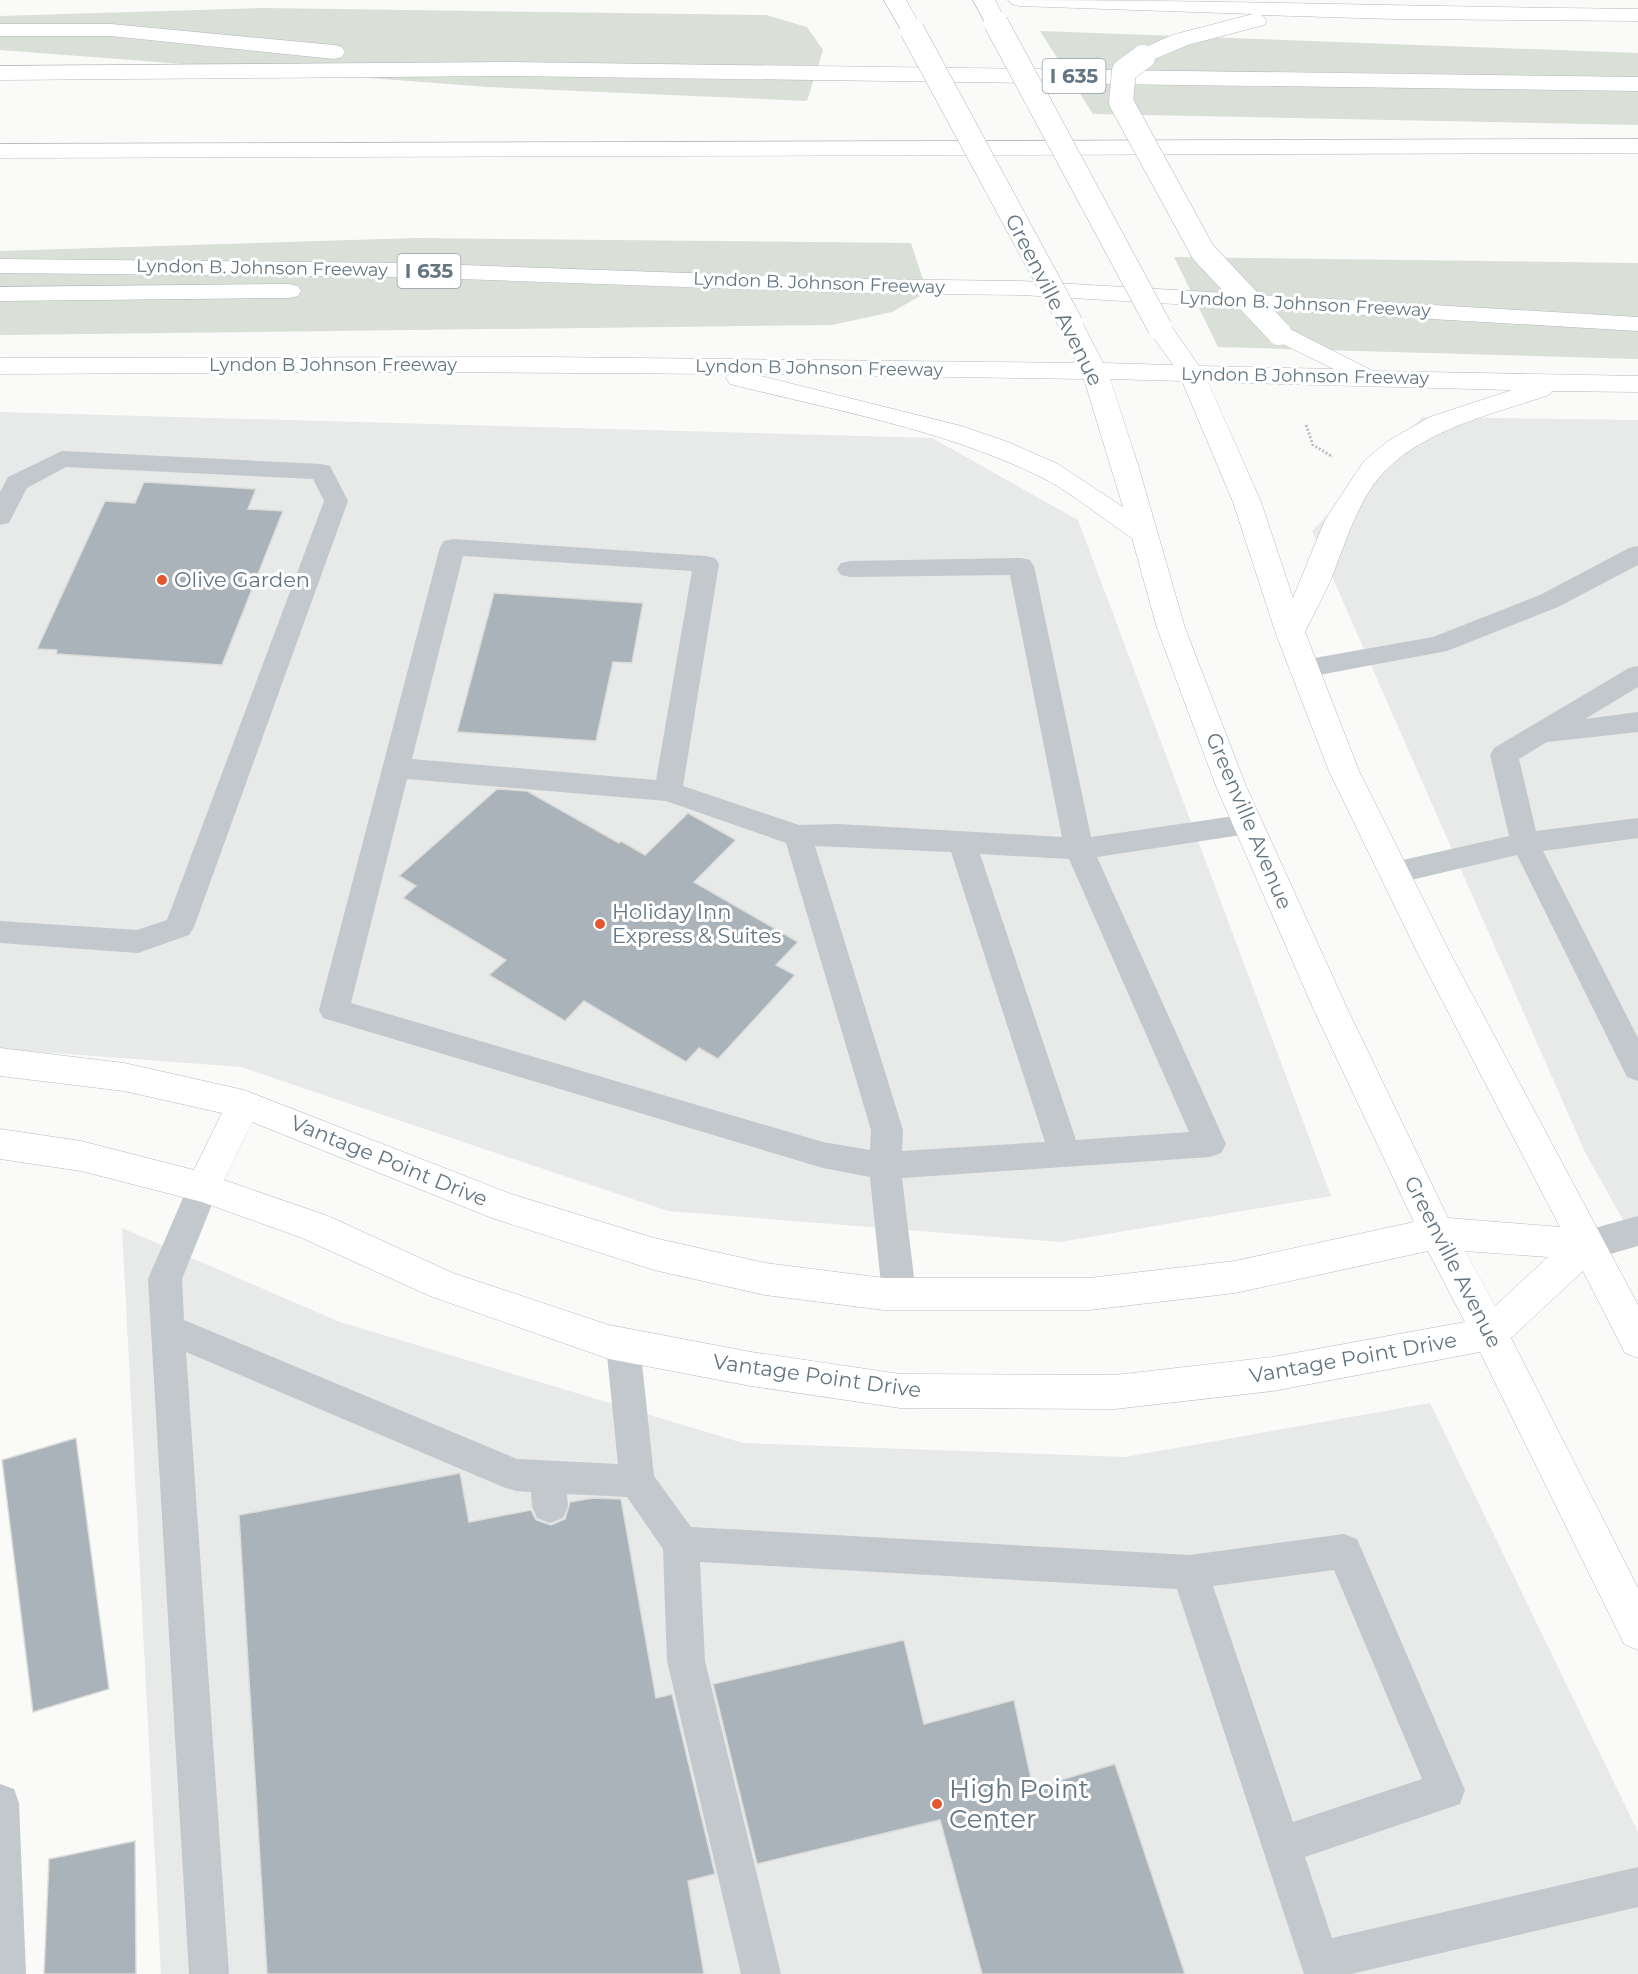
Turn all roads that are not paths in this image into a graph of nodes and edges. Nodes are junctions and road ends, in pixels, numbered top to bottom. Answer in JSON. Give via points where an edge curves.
{"nodes":[{"id":1,"x":895,"y":0,"type":"edge"},
{"id":2,"x":984,"y":0,"type":"edge"},
{"id":3,"x":1019,"y":0,"type":"edge"},
{"id":4,"x":1366,"y":11,"type":"junction"},
{"id":5,"x":1638,"y":15,"type":"edge"},
{"id":6,"x":0,"y":30,"type":"edge"},
{"id":7,"x":509,"y":69,"type":"junction"},
{"id":8,"x":0,"y":73,"type":"edge"},
{"id":9,"x":1638,"y":84,"type":"edge"},
{"id":10,"x":1638,"y":146,"type":"edge"},
{"id":11,"x":0,"y":151,"type":"edge"},
{"id":12,"x":0,"y":266,"type":"edge"},
{"id":13,"x":858,"y":286,"type":"junction"},
{"id":14,"x":0,"y":294,"type":"edge"},
{"id":15,"x":1638,"y":324,"type":"edge"},
{"id":16,"x":0,"y":366,"type":"edge"},
{"id":17,"x":691,"y":366,"type":"junction"},
{"id":18,"x":1094,"y":371,"type":"junction"},
{"id":19,"x":1191,"y":373,"type":"junction"},
{"id":20,"x":1369,"y":377,"type":"junction"},
{"id":21,"x":1560,"y":383,"type":"junction"},
{"id":22,"x":1638,"y":384,"type":"edge"},
{"id":23,"x":0,"y":517,"type":"edge"},
{"id":24,"x":1143,"y":533,"type":"junction"},
{"id":25,"x":1638,"y":554,"type":"edge"},
{"id":26,"x":850,"y":569,"type":"dead end"},
{"id":27,"x":1290,"y":634,"type":"junction"},
{"id":28,"x":1303,"y":669,"type":"junction"},
{"id":29,"x":1638,"y":675,"type":"edge"},
{"id":30,"x":1638,"y":722,"type":"edge"},
{"id":31,"x":1537,"y":735,"type":"junction"},
{"id":32,"x":396,"y":768,"type":"junction"},
{"id":33,"x":668,"y":791,"type":"junction"},
{"id":34,"x":1248,"y":824,"type":"junction"},
{"id":35,"x":1638,"y":828,"type":"edge"},
{"id":36,"x":798,"y":836,"type":"junction"},
{"id":37,"x":962,"y":842,"type":"junction"},
{"id":38,"x":1525,"y":843,"type":"junction"},
{"id":39,"x":1079,"y":849,"type":"junction"},
{"id":40,"x":1394,"y":873,"type":"junction"},
{"id":41,"x":0,"y":932,"type":"edge"},
{"id":42,"x":0,"y":1062,"type":"edge"},
{"id":43,"x":1638,"y":1068,"type":"edge"},
{"id":44,"x":244,"y":1104,"type":"junction"},
{"id":45,"x":0,"y":1144,"type":"edge"},
{"id":46,"x":1065,"y":1154,"type":"junction"},
{"id":47,"x":885,"y":1166,"type":"junction"},
{"id":48,"x":203,"y":1187,"type":"junction"},
{"id":49,"x":1638,"y":1232,"type":"edge"},
{"id":50,"x":1437,"y":1233,"type":"junction"},
{"id":51,"x":1586,"y":1245,"type":"junction"},
{"id":52,"x":899,"y":1294,"type":"junction"},
{"id":53,"x":168,"y":1329,"type":"junction"},
{"id":54,"x":1490,"y":1334,"type":"junction"},
{"id":55,"x":1638,"y":1341,"type":"edge"},
{"id":56,"x":623,"y":1345,"type":"junction"},
{"id":57,"x":637,"y":1481,"type":"junction"},
{"id":58,"x":681,"y":1544,"type":"junction"},
{"id":59,"x":1190,"y":1572,"type":"junction"},
{"id":60,"x":1638,"y":1630,"type":"edge"},
{"id":61,"x":0,"y":1803,"type":"edge"},
{"id":62,"x":1281,"y":1846,"type":"junction"},
{"id":63,"x":1638,"y":1887,"type":"edge"},
{"id":64,"x":1322,"y":1968,"type":"edge"},
{"id":65,"x":6,"y":1974,"type":"edge"},
{"id":66,"x":209,"y":1974,"type":"edge"},
{"id":67,"x":761,"y":1974,"type":"edge"}],
"edges":[{"from":1,"to":18,"type":"main road","name":"Greenville Avenue","bridge":true},
{"from":2,"to":19,"type":"main road","bridge":true,"via":[[1160,328]]},
{"from":3,"to":4,"type":"main road"},
{"from":4,"to":5,"type":"main road"},
{"from":4,"to":20,"type":"main road","bridge":true,"via":[[1250,20],[1180,40],[1143,57],[1124,71],[1121,102],[1203,252],[1279,333]]},
{"from":6,"to":7,"type":"main road","via":[[111,30]]},
{"from":7,"to":8,"type":"main road","number":"I 635"},
{"from":7,"to":9,"type":"main road","number":"I 635"},
{"from":10,"to":11,"type":"main road"},
{"from":12,"to":13,"type":"main road","name":"Lyndon B. Johnson Freeway","number":"I 635","via":[[405,270]]},
{"from":13,"to":14,"type":"main road"},
{"from":13,"to":15,"type":"main road","name":"Lyndon B. Johnson Freeway","number":"I 635","via":[[1021,288]]},
{"from":16,"to":17,"type":"main road","name":"Lyndon B Johnson Freeway"},
{"from":17,"to":18,"type":"main road","name":"Lyndon B Johnson Freeway"},
{"from":17,"to":24,"type":"main road","via":[[952,432],[999,448],[1049,470]]},
{"from":18,"to":19,"type":"main road","name":"Lyndon B Johnson Freeway"},
{"from":18,"to":24,"type":"main road","name":"Greenville Avenue"},
{"from":19,"to":20,"type":"main road","name":"Lyndon B Johnson Freeway"},
{"from":19,"to":27,"type":"main road","via":[[1246,502]]},
{"from":20,"to":21,"type":"main road","name":"Lyndon B Johnson Freeway"},
{"from":21,"to":22,"type":"main road","name":"Lyndon B Johnson Freeway"},
{"from":21,"to":27,"type":"main road","via":[[1439,423],[1397,447],[1373,468],[1340,520]]},
{"from":23,"to":41,"type":"lane","via":[[17,483],[62,459],[321,472],[336,501],[179,927],[138,942]]},
{"from":24,"to":34,"type":"main road","name":"Greenville Avenue","via":[[1171,628]]},
{"from":25,"to":28,"type":"lane","via":[[1548,601],[1438,645]]},
{"from":26,"to":39,"type":"lane","via":[[1021,566]]},
{"from":27,"to":28,"type":"main road"},
{"from":28,"to":40,"type":"main road","via":[[1344,771]]},
{"from":29,"to":31,"type":"lane"},
{"from":30,"to":31,"type":"lane"},
{"from":31,"to":38,"type":"lane","via":[[1504,755]]},
{"from":32,"to":33,"type":"lane"},
{"from":32,"to":33,"type":"lane","via":[[453,547],[706,564]]},
{"from":32,"to":47,"type":"lane","via":[[334,1010],[823,1155]]},
{"from":33,"to":36,"type":"lane"},
{"from":34,"to":39,"type":"lane"},
{"from":34,"to":50,"type":"main road","name":"Greenville Avenue"},
{"from":35,"to":38,"type":"lane"},
{"from":36,"to":37,"type":"lane"},
{"from":36,"to":47,"type":"lane","via":[[887,1130]]},
{"from":37,"to":39,"type":"lane"},
{"from":37,"to":46,"type":"lane"},
{"from":38,"to":40,"type":"lane"},
{"from":38,"to":43,"type":"lane"},
{"from":39,"to":46,"type":"lane","via":[[1210,1144]]},
{"from":40,"to":51,"type":"main road"},
{"from":42,"to":44,"type":"main road","name":"Vantage Point Drive","via":[[124,1077]]},
{"from":44,"to":48,"type":"main road"},
{"from":44,"to":52,"type":"main road","name":"Vantage Point Drive","via":[[505,1207],[654,1254],[765,1279]]},
{"from":45,"to":48,"type":"main road","name":"Vantage Point Drive","via":[[81,1156]]},
{"from":46,"to":47,"type":"lane"},
{"from":47,"to":52,"type":"lane"},
{"from":48,"to":53,"type":"lane","via":[[165,1279]]},
{"from":48,"to":56,"type":"main road","name":"Vantage Point Drive","via":[[315,1227],[443,1285]]},
{"from":49,"to":51,"type":"street"},
{"from":50,"to":51,"type":"main road","name":"Vantage Point Drive"},
{"from":50,"to":52,"type":"main road","name":"Vantage Point Drive","via":[[1235,1276],[1089,1294]]},
{"from":50,"to":54,"type":"main road","name":"Greenville Avenue"},
{"from":51,"to":54,"type":"main road"},
{"from":51,"to":55,"type":"main road"},
{"from":53,"to":57,"type":"lane","via":[[548,1491]]},
{"from":53,"to":66,"type":"lane"},
{"from":54,"to":56,"type":"main road","name":"Vantage Point Drive","via":[[1273,1374],[1115,1392],[900,1391],[751,1370]]},
{"from":54,"to":60,"type":"main road","name":"Greenville Avenue"},
{"from":56,"to":57,"type":"lane"},
{"from":57,"to":58,"type":"lane"},
{"from":58,"to":59,"type":"lane"},
{"from":58,"to":67,"type":"lane","via":[[686,1661]]},
{"from":59,"to":62,"type":"lane"},
{"from":59,"to":62,"type":"lane","via":[[1344,1551],[1446,1790]]},
{"from":61,"to":65,"type":"lane"},
{"from":62,"to":64,"type":"lane"},
{"from":63,"to":64,"type":"lane"}]}
